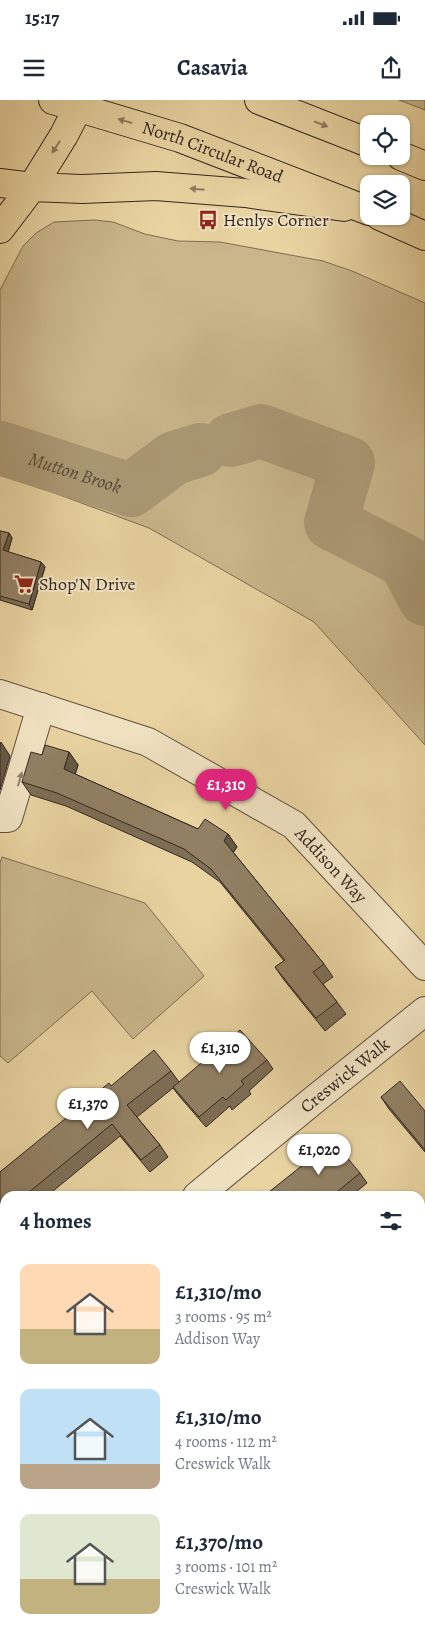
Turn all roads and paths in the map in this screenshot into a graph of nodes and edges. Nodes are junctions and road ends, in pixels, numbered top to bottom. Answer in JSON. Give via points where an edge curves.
{"nodes":[{"id":1,"x":259,"y":100,"type":"edge"},
{"id":2,"x":71,"y":102,"type":"edge"},
{"id":3,"x":360,"y":139,"type":"edge"},
{"id":4,"x":410,"y":160,"type":"edge"},
{"id":5,"x":425,"y":166,"type":"edge"},
{"id":6,"x":0,"y":183,"type":"edge"},
{"id":7,"x":32,"y":187,"type":"junction"},
{"id":8,"x":360,"y":208,"type":"edge"},
{"id":9,"x":360,"y":211,"type":"edge"},
{"id":10,"x":400,"y":225,"type":"edge"},
{"id":11,"x":0,"y":229,"type":"edge"},
{"id":12,"x":425,"y":236,"type":"edge"},
{"id":13,"x":0,"y":694,"type":"edge"},
{"id":14,"x":41,"y":707,"type":"junction"},
{"id":15,"x":0,"y":818,"type":"edge"},
{"id":16,"x":425,"y":966,"type":"edge"},
{"id":17,"x":425,"y":1011,"type":"edge"},
{"id":18,"x":203,"y":1191,"type":"edge"}],
"edges":[{"from":1,"to":3,"type":"main road","one_way":true},
{"from":2,"to":7,"type":"main road","one_way":true,"via":[[64,135]]},
{"from":8,"to":2,"type":"main road","name":"North Circular Road","one_way":true,"via":[[194,143]]},
{"from":4,"to":5,"type":"main road"},
{"from":6,"to":7,"type":"main road"},
{"from":9,"to":7,"type":"main road","one_way":true,"via":[[245,193],[156,186]]},
{"from":7,"to":11,"type":"main road"},
{"from":10,"to":12,"type":"main road","name":"North Circular Road"},
{"from":13,"to":14,"type":"street","name":"Addison Way"},
{"from":15,"to":14,"type":"street","one_way":true,"via":[[8,818]]},
{"from":14,"to":16,"type":"street","name":"Addison Way","via":[[148,742],[294,825]]},
{"from":17,"to":18,"type":"street","name":"Creswick Walk"}]}
